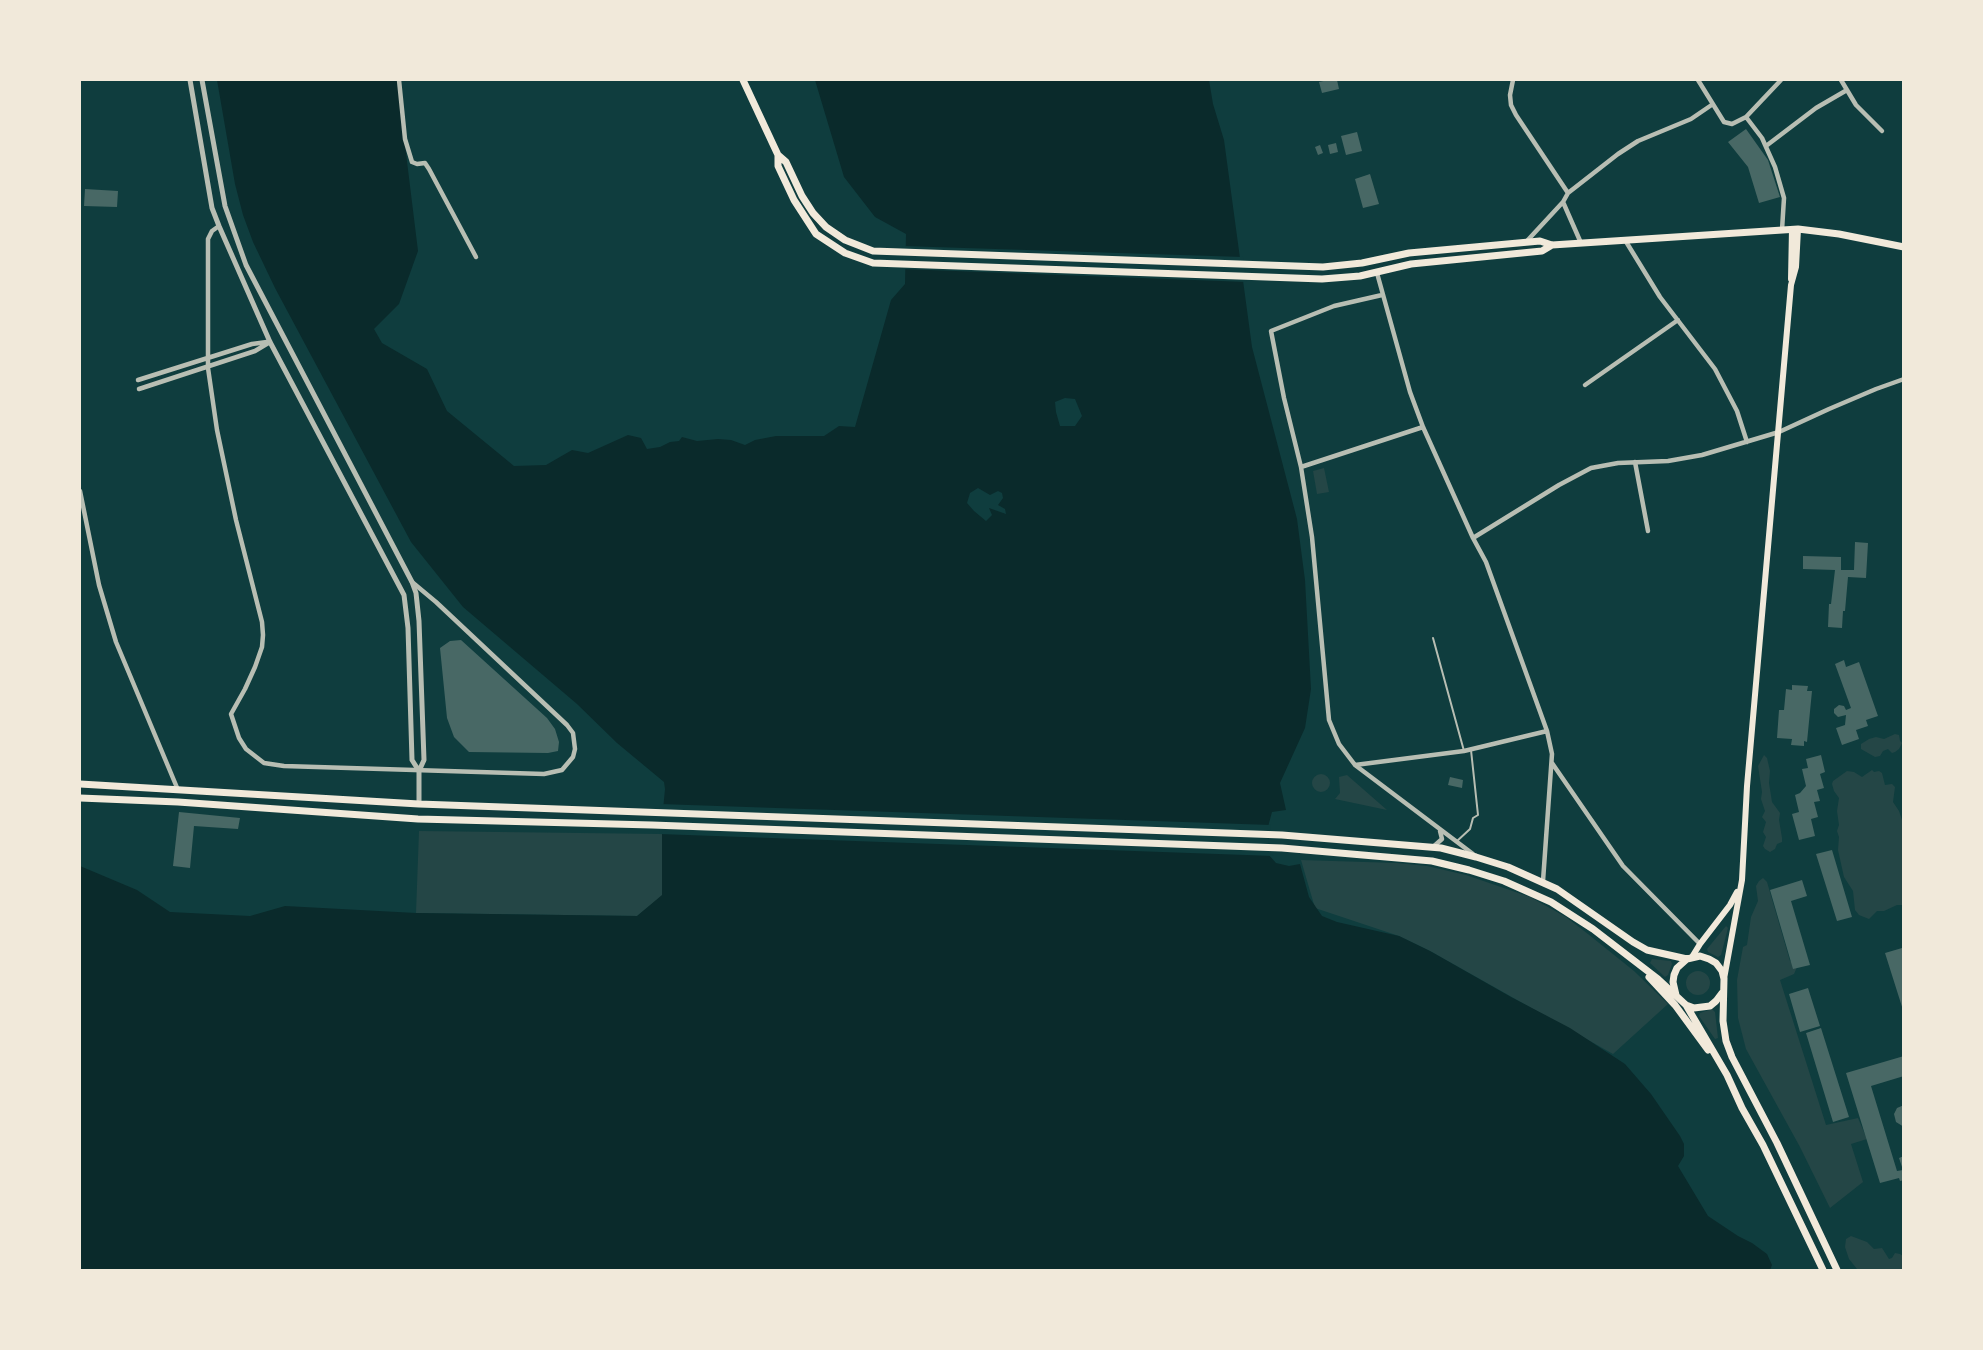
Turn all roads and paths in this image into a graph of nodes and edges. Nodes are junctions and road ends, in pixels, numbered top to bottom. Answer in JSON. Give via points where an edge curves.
{"nodes":[{"id":1,"x":190,"y":80,"type":"edge"},
{"id":2,"x":202,"y":80,"type":"edge"},
{"id":3,"x":399,"y":80,"type":"edge"},
{"id":4,"x":743,"y":80,"type":"edge"},
{"id":5,"x":1513,"y":80,"type":"edge"},
{"id":6,"x":1698,"y":80,"type":"edge"},
{"id":7,"x":1781,"y":80,"type":"edge"},
{"id":8,"x":1841,"y":80,"type":"edge"},
{"id":9,"x":1846,"y":90,"type":"junction"},
{"id":10,"x":1713,"y":104,"type":"junction"},
{"id":11,"x":1746,"y":117,"type":"junction"},
{"id":12,"x":1882,"y":131,"type":"dead end"},
{"id":13,"x":1766,"y":146,"type":"junction"},
{"id":14,"x":778,"y":155,"type":"junction"},
{"id":15,"x":1568,"y":193,"type":"junction"},
{"id":16,"x":1563,"y":202,"type":"junction"},
{"id":17,"x":219,"y":226,"type":"junction"},
{"id":18,"x":1795,"y":229,"type":"junction"},
{"id":19,"x":1782,"y":230,"type":"junction"},
{"id":20,"x":1625,"y":240,"type":"junction"},
{"id":21,"x":1526,"y":242,"type":"junction"},
{"id":22,"x":1581,"y":243,"type":"junction"},
{"id":23,"x":1552,"y":245,"type":"junction"},
{"id":24,"x":1904,"y":247,"type":"edge"},
{"id":25,"x":476,"y":257,"type":"dead end"},
{"id":26,"x":1377,"y":273,"type":"junction"},
{"id":27,"x":1382,"y":295,"type":"junction"},
{"id":28,"x":1678,"y":320,"type":"junction"},
{"id":29,"x":282,"y":336,"type":"junction"},
{"id":30,"x":270,"y":342,"type":"junction"},
{"id":31,"x":208,"y":358,"type":"junction"},
{"id":32,"x":208,"y":368,"type":"junction"},
{"id":33,"x":138,"y":380,"type":"dead end"},
{"id":34,"x":1904,"y":380,"type":"edge"},
{"id":35,"x":1585,"y":385,"type":"dead end"},
{"id":36,"x":139,"y":389,"type":"dead end"},
{"id":37,"x":1423,"y":427,"type":"junction"},
{"id":38,"x":1779,"y":432,"type":"junction"},
{"id":39,"x":1747,"y":442,"type":"junction"},
{"id":40,"x":1635,"y":462,"type":"junction"},
{"id":41,"x":1301,"y":467,"type":"junction"},
{"id":42,"x":80,"y":490,"type":"edge"},
{"id":43,"x":1648,"y":531,"type":"dead end"},
{"id":44,"x":1473,"y":538,"type":"junction"},
{"id":45,"x":412,"y":582,"type":"junction"},
{"id":46,"x":400,"y":587,"type":"junction"},
{"id":47,"x":1433,"y":638,"type":"dead end"},
{"id":48,"x":1547,"y":731,"type":"junction"},
{"id":49,"x":1471,"y":750,"type":"junction"},
{"id":50,"x":1464,"y":751,"type":"junction"},
{"id":51,"x":1552,"y":763,"type":"junction"},
{"id":52,"x":1355,"y":765,"type":"junction"},
{"id":53,"x":419,"y":771,"type":"junction"},
{"id":54,"x":80,"y":784,"type":"edge"},
{"id":55,"x":178,"y":790,"type":"junction"},
{"id":56,"x":80,"y":798,"type":"edge"},
{"id":57,"x":178,"y":802,"type":"junction"},
{"id":58,"x":419,"y":804,"type":"junction"},
{"id":59,"x":418,"y":819,"type":"junction"},
{"id":60,"x":1437,"y":827,"type":"junction"},
{"id":61,"x":1456,"y":842,"type":"junction"},
{"id":62,"x":1433,"y":847,"type":"junction"},
{"id":63,"x":1476,"y":857,"type":"junction"},
{"id":64,"x":1742,"y":880,"type":"junction"},
{"id":65,"x":1543,"y":881,"type":"junction"},
{"id":66,"x":1700,"y":944,"type":"junction"},
{"id":67,"x":1618,"y":949,"type":"junction"},
{"id":68,"x":1690,"y":958,"type":"junction"},
{"id":69,"x":1724,"y":983,"type":"junction"},
{"id":70,"x":1677,"y":996,"type":"junction"},
{"id":71,"x":1686,"y":1005,"type":"junction"},
{"id":72,"x":1742,"y":1108,"type":"junction"},
{"id":73,"x":1823,"y":1270,"type":"edge"},
{"id":74,"x":1837,"y":1270,"type":"edge"}],
"edges":[{"from":1,"to":17,"type":"street","via":[[212,208]]},
{"from":2,"to":29,"type":"street","via":[[225,206],[246,265]]},
{"from":3,"to":25,"type":"street","via":[[405,139],[412,162],[425,163]]},
{"from":4,"to":14,"type":"main road"},
{"from":5,"to":15,"type":"street","via":[[1511,105]]},
{"from":6,"to":10,"type":"street"},
{"from":7,"to":11,"type":"street"},
{"from":8,"to":9,"type":"street"},
{"from":9,"to":12,"type":"street"},
{"from":9,"to":13,"type":"street"},
{"from":10,"to":11,"type":"street","via":[[1724,122],[1732,124]]},
{"from":10,"to":15,"type":"street","via":[[1691,119],[1638,141]]},
{"from":11,"to":13,"type":"street"},
{"from":13,"to":19,"type":"street","via":[[1784,198]]},
{"from":14,"to":21,"type":"main road","via":[[786,162],[813,213],[826,227],[845,240],[873,250],[1323,267],[1409,253]]},
{"from":14,"to":26,"type":"main road","via":[[778,166],[799,211],[816,234],[858,259],[873,263],[1322,279]]},
{"from":15,"to":16,"type":"street"},
{"from":16,"to":21,"type":"street"},
{"from":16,"to":22,"type":"street"},
{"from":17,"to":30,"type":"street"},
{"from":17,"to":31,"type":"street","via":[[208,239]]},
{"from":18,"to":19,"type":"main road"},
{"from":18,"to":24,"type":"main road"},
{"from":18,"to":38,"type":"main road","via":[[1796,267],[1791,285]]},
{"from":19,"to":20,"type":"main road"},
{"from":20,"to":22,"type":"main road"},
{"from":20,"to":28,"type":"street","via":[[1659,297]]},
{"from":21,"to":23,"type":"main road","via":[[1540,240]]},
{"from":22,"to":23,"type":"main road"},
{"from":23,"to":26,"type":"main road","via":[[1542,251],[1411,264]]},
{"from":26,"to":27,"type":"street"},
{"from":27,"to":37,"type":"street"},
{"from":27,"to":41,"type":"street","via":[[1334,306],[1271,331]]},
{"from":28,"to":35,"type":"street"},
{"from":28,"to":39,"type":"street","via":[[1715,369],[1737,411]]},
{"from":29,"to":30,"type":"street"},
{"from":29,"to":45,"type":"street"},
{"from":30,"to":31,"type":"street"},
{"from":30,"to":32,"type":"street"},
{"from":30,"to":46,"type":"street"},
{"from":31,"to":32,"type":"street"},
{"from":31,"to":33,"type":"street"},
{"from":32,"to":36,"type":"street"},
{"from":32,"to":53,"type":"street","via":[[217,430],[263,635],[255,667],[231,714],[239,738],[264,763]]},
{"from":34,"to":38,"type":"street","via":[[1876,388]]},
{"from":37,"to":41,"type":"street"},
{"from":37,"to":44,"type":"street"},
{"from":38,"to":39,"type":"street"},
{"from":38,"to":64,"type":"main road"},
{"from":39,"to":40,"type":"street","via":[[1687,459]]},
{"from":40,"to":43,"type":"street"},
{"from":40,"to":44,"type":"street","via":[[1580,472]]},
{"from":41,"to":52,"type":"street","via":[[1312,537],[1329,720],[1339,744]]},
{"from":42,"to":55,"type":"street","via":[[99,585],[116,642]]},
{"from":44,"to":48,"type":"street","via":[[1486,561]]},
{"from":45,"to":46,"type":"street"},
{"from":45,"to":53,"type":"street","via":[[418,603],[420,644],[424,760]]},
{"from":45,"to":53,"type":"street","via":[[567,725],[575,741],[568,764],[552,773]]},
{"from":46,"to":53,"type":"street","via":[[408,628],[412,760]]},
{"from":47,"to":50,"type":"lane"},
{"from":48,"to":49,"type":"street"},
{"from":48,"to":51,"type":"street"},
{"from":49,"to":50,"type":"street"},
{"from":49,"to":61,"type":"lane","via":[[1478,814]]},
{"from":50,"to":52,"type":"street"},
{"from":51,"to":65,"type":"street"},
{"from":51,"to":66,"type":"street","via":[[1623,866]]},
{"from":52,"to":60,"type":"street"},
{"from":53,"to":58,"type":"street"},
{"from":54,"to":55,"type":"main road"},
{"from":55,"to":57,"type":"main road"},
{"from":55,"to":58,"type":"main road"},
{"from":56,"to":57,"type":"main road"},
{"from":57,"to":59,"type":"main road"},
{"from":58,"to":59,"type":"main road"},
{"from":58,"to":62,"type":"main road","via":[[1282,835]]},
{"from":59,"to":67,"type":"main road","via":[[1282,848],[1432,861],[1504,881],[1551,902]]},
{"from":60,"to":61,"type":"street"},
{"from":60,"to":62,"type":"street","via":[[1442,838]]},
{"from":61,"to":63,"type":"street"},
{"from":62,"to":63,"type":"main road"},
{"from":63,"to":65,"type":"main road"},
{"from":64,"to":66,"type":"main road","via":[[1731,905]]},
{"from":64,"to":69,"type":"main road"},
{"from":65,"to":68,"type":"main road","via":[[1647,950]]},
{"from":66,"to":68,"type":"main road"},
{"from":67,"to":70,"type":"main road"},
{"from":67,"to":72,"type":"main road","via":[[1675,1005]]},
{"from":68,"to":69,"type":"main road","via":[[1700,956],[1716,963]]},
{"from":68,"to":70,"type":"main road","via":[[1674,975]]},
{"from":69,"to":71,"type":"main road","via":[[1721,995],[1710,1006]]},
{"from":69,"to":74,"type":"main road","via":[[1723,1022],[1732,1057],[1778,1143]]},
{"from":70,"to":71,"type":"main road"},
{"from":71,"to":72,"type":"main road"},
{"from":72,"to":73,"type":"main road"}]}
